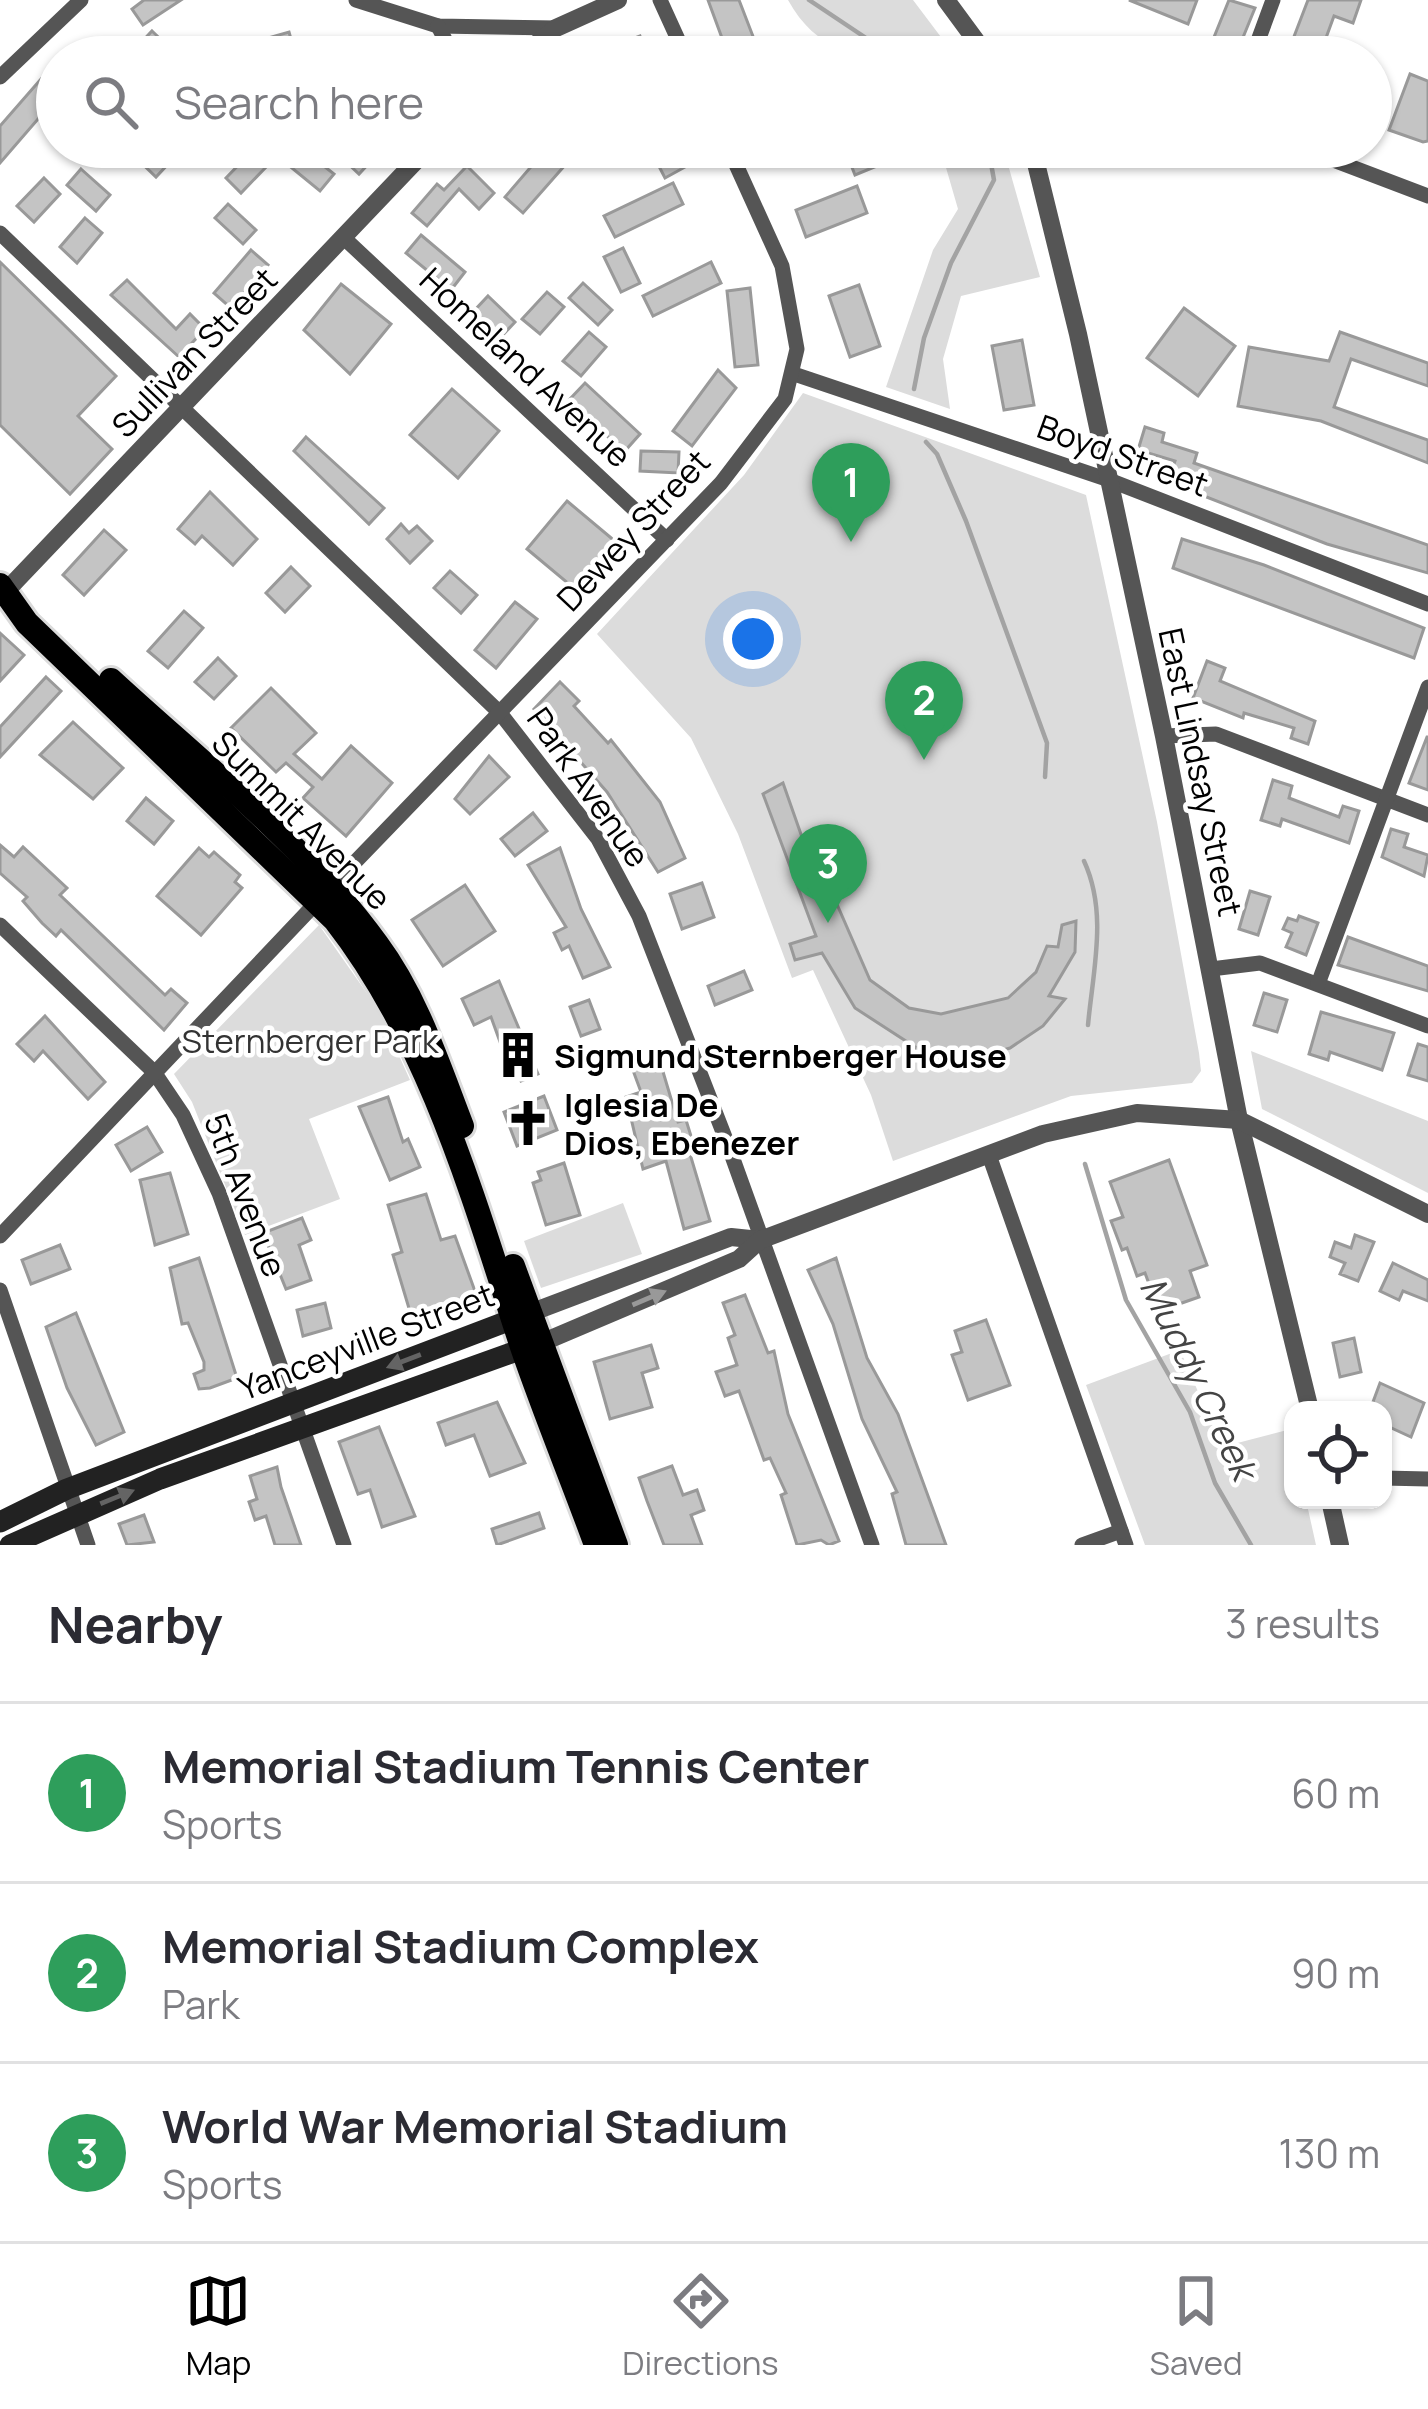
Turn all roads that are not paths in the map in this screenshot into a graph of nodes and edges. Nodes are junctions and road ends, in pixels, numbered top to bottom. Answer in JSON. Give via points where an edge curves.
{"nodes":[{"id":1,"x":81,"y":0,"type":"edge"},
{"id":2,"x":356,"y":0,"type":"edge"},
{"id":3,"x":618,"y":0,"type":"edge"},
{"id":4,"x":660,"y":0,"type":"edge"},
{"id":5,"x":946,"y":0,"type":"edge"},
{"id":6,"x":1273,"y":0,"type":"edge"},
{"id":7,"x":438,"y":26,"type":"junction"},
{"id":8,"x":556,"y":28,"type":"junction"},
{"id":9,"x":43,"y":36,"type":"edge"},
{"id":10,"x":443,"y":36,"type":"edge"},
{"id":11,"x":546,"y":36,"type":"edge"},
{"id":12,"x":676,"y":36,"type":"edge"},
{"id":13,"x":973,"y":36,"type":"edge"},
{"id":14,"x":1260,"y":36,"type":"edge"},
{"id":15,"x":36,"y":43,"type":"edge"},
{"id":16,"x":0,"y":77,"type":"edge"},
{"id":17,"x":409,"y":168,"type":"edge"},
{"id":18,"x":738,"y":168,"type":"edge"},
{"id":19,"x":1037,"y":168,"type":"edge"},
{"id":20,"x":1354,"y":168,"type":"edge"},
{"id":21,"x":1428,"y":196,"type":"edge"},
{"id":22,"x":0,"y":233,"type":"edge"},
{"id":23,"x":344,"y":238,"type":"junction"},
{"id":24,"x":794,"y":374,"type":"junction"},
{"id":25,"x":181,"y":409,"type":"junction"},
{"id":26,"x":1108,"y":480,"type":"junction"},
{"id":27,"x":667,"y":540,"type":"junction"},
{"id":28,"x":6,"y":594,"type":"edge"},
{"id":29,"x":1428,"y":604,"type":"edge"},
{"id":30,"x":1428,"y":687,"type":"edge"},
{"id":31,"x":500,"y":713,"type":"junction"},
{"id":32,"x":1164,"y":736,"type":"junction"},
{"id":33,"x":1386,"y":800,"type":"junction"},
{"id":34,"x":1428,"y":815,"type":"edge"},
{"id":35,"x":324,"y":895,"type":"junction"},
{"id":36,"x":0,"y":926,"type":"edge"},
{"id":37,"x":1211,"y":969,"type":"junction"},
{"id":38,"x":1318,"y":984,"type":"junction"},
{"id":39,"x":1428,"y":1026,"type":"edge"},
{"id":40,"x":154,"y":1072,"type":"junction"},
{"id":41,"x":1239,"y":1120,"type":"junction"},
{"id":42,"x":989,"y":1155,"type":"junction"},
{"id":43,"x":1428,"y":1214,"type":"edge"},
{"id":44,"x":0,"y":1236,"type":"edge"},
{"id":45,"x":760,"y":1240,"type":"junction"},
{"id":46,"x":0,"y":1290,"type":"edge"},
{"id":47,"x":522,"y":1316,"type":"junction"},
{"id":48,"x":532,"y":1346,"type":"junction"},
{"id":49,"x":1308,"y":1401,"type":"edge"},
{"id":50,"x":291,"y":1405,"type":"junction"},
{"id":51,"x":302,"y":1432,"type":"junction"},
{"id":52,"x":1392,"y":1478,"type":"edge"},
{"id":53,"x":1428,"y":1479,"type":"edge"},
{"id":54,"x":68,"y":1489,"type":"junction"},
{"id":55,"x":1332,"y":1509,"type":"edge"},
{"id":56,"x":76,"y":1514,"type":"junction"},
{"id":57,"x":0,"y":1522,"type":"edge"},
{"id":58,"x":1124,"y":1538,"type":"edge"},
{"id":59,"x":10,"y":1545,"type":"edge"},
{"id":60,"x":88,"y":1545,"type":"edge"},
{"id":61,"x":344,"y":1545,"type":"edge"},
{"id":62,"x":596,"y":1545,"type":"edge"},
{"id":63,"x":616,"y":1545,"type":"edge"},
{"id":64,"x":872,"y":1545,"type":"edge"},
{"id":65,"x":1082,"y":1545,"type":"edge"},
{"id":66,"x":1340,"y":1545,"type":"edge"}],
"edges":[{"from":1,"to":9,"type":"street"},
{"from":2,"to":7,"type":"street"},
{"from":3,"to":8,"type":"street"},
{"from":4,"to":12,"type":"street"},
{"from":5,"to":13,"type":"street"},
{"from":6,"to":14,"type":"street"},
{"from":7,"to":8,"type":"street"},
{"from":7,"to":10,"type":"street"},
{"from":8,"to":11,"type":"street"},
{"from":15,"to":16,"type":"street"},
{"from":17,"to":23,"type":"street","name":"Sullivan Street"},
{"from":18,"to":24,"type":"street","name":"Dewey Street","via":[[782,266],[795,326]]},
{"from":19,"to":26,"type":"street","name":"East Lindsay Street"},
{"from":20,"to":21,"type":"street"},
{"from":22,"to":25,"type":"street","name":"Park Avenue"},
{"from":23,"to":25,"type":"street","name":"Sullivan Street"},
{"from":23,"to":27,"type":"street","name":"Homeland Avenue"},
{"from":24,"to":26,"type":"street","name":"Boyd Street"},
{"from":24,"to":27,"type":"street","name":"Dewey Street","via":[[773,419]]},
{"from":25,"to":28,"type":"street","name":"Sullivan Street"},
{"from":25,"to":31,"type":"street","name":"Park Avenue"},
{"from":26,"to":29,"type":"street","name":"Boyd Street"},
{"from":26,"to":32,"type":"street","name":"East Lindsay Street"},
{"from":27,"to":31,"type":"street","name":"Dewey Street"},
{"from":28,"to":35,"type":"main road","name":"Summit Avenue","via":[[63,634]]},
{"from":30,"to":33,"type":"street"},
{"from":31,"to":35,"type":"street","name":"Dewey Street"},
{"from":31,"to":45,"type":"street","name":"Park Avenue","via":[[598,839],[632,902]]},
{"from":32,"to":33,"type":"street","via":[[1216,734]]},
{"from":32,"to":37,"type":"street","name":"East Lindsay Street"},
{"from":33,"to":34,"type":"street"},
{"from":33,"to":38,"type":"street"},
{"from":35,"to":40,"type":"street","name":"Dewey Street"},
{"from":35,"to":47,"type":"main road","name":"Summit Avenue","via":[[377,944],[417,1011]]},
{"from":36,"to":40,"type":"street","name":"5th Avenue"},
{"from":37,"to":38,"type":"street","via":[[1260,963]]},
{"from":37,"to":41,"type":"street","name":"East Lindsay Street"},
{"from":38,"to":39,"type":"street"},
{"from":40,"to":44,"type":"street","name":"Dewey Street"},
{"from":40,"to":50,"type":"street","name":"5th Avenue","via":[[219,1193]]},
{"from":41,"to":42,"type":"street","name":"Yanceyville Street","via":[[1104,1116]]},
{"from":41,"to":43,"type":"street"},
{"from":41,"to":49,"type":"street","name":"East Lindsay Street"},
{"from":42,"to":45,"type":"street","name":"Yanceyville Street"},
{"from":42,"to":58,"type":"street"},
{"from":45,"to":47,"type":"street","name":"Yanceyville Street","via":[[731,1237]]},
{"from":48,"to":45,"type":"street","name":"Yanceyville Street","one_way":true,"via":[[740,1259]]},
{"from":45,"to":64,"type":"street","name":"Park Avenue"},
{"from":46,"to":54,"type":"street"},
{"from":47,"to":48,"type":"main road","name":"Summit Avenue"},
{"from":47,"to":50,"type":"main road","name":"Yanceyville Street","one_way":true},
{"from":48,"to":51,"type":"main road","name":"Yanceyville Street"},
{"from":48,"to":62,"type":"main road","name":"Summit Avenue"},
{"from":48,"to":63,"type":"main road","name":"Summit Avenue"},
{"from":50,"to":51,"type":"street","name":"5th Avenue"},
{"from":50,"to":54,"type":"main road","name":"Yanceyville Street"},
{"from":56,"to":51,"type":"main road","name":"Yanceyville Street","one_way":true},
{"from":51,"to":61,"type":"street","name":"5th Avenue"},
{"from":52,"to":53,"type":"street"},
{"from":54,"to":56,"type":"street"},
{"from":54,"to":57,"type":"main road","name":"Yanceyville Street"},
{"from":55,"to":66,"type":"street"},
{"from":56,"to":59,"type":"main road","name":"Yanceyville Street"},
{"from":56,"to":60,"type":"street"},
{"from":58,"to":65,"type":"street"}]}
